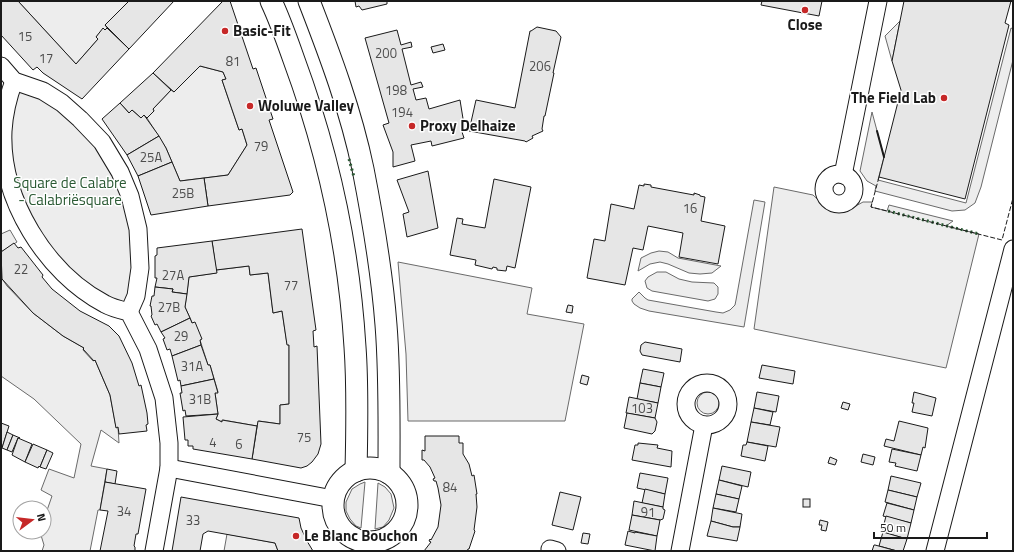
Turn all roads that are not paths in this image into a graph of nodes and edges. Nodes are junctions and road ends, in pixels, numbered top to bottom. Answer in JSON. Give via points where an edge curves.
{"nodes":[{"id":1,"x":271,"y":1,"type":"edge"},
{"id":2,"x":309,"y":1,"type":"edge"},
{"id":3,"x":878,"y":1,"type":"edge"},
{"id":4,"x":1,"y":66,"type":"edge"},
{"id":5,"x":14,"y":81,"type":"junction"},
{"id":6,"x":843,"y":175,"type":"dead end"},
{"id":7,"x":1013,"y":249,"type":"edge"},
{"id":8,"x":128,"y":312,"type":"junction"},
{"id":9,"x":704,"y":425,"type":"dead end"},
{"id":10,"x":169,"y":468,"type":"junction"},
{"id":11,"x":356,"y":471,"type":"junction"},
{"id":12,"x":389,"y":473,"type":"junction"},
{"id":13,"x":333,"y":499,"type":"junction"},
{"id":14,"x":354,"y":545,"type":"edge"},
{"id":15,"x":384,"y":545,"type":"edge"},
{"id":16,"x":154,"y":551,"type":"edge"},
{"id":17,"x":680,"y":551,"type":"edge"},
{"id":18,"x":935,"y":551,"type":"edge"}],
"edges":[{"from":1,"to":11,"type":"main road","via":[[304,87],[322,144],[346,260],[355,347],[358,424]]},
{"from":2,"to":12,"type":"main road","via":[[347,110],[362,167],[377,249],[386,325]]},
{"from":3,"to":6,"type":"street"},
{"from":4,"to":5,"type":"street"},
{"from":5,"to":8,"type":"street","via":[[7,100],[3,132],[5,159],[12,190],[24,221],[39,246],[77,285],[106,304]]},
{"from":5,"to":8,"type":"street","via":[[43,91],[62,103],[102,142],[120,172],[130,196],[138,229],[140,268],[136,296]]},
{"from":7,"to":18,"type":"street"},
{"from":8,"to":10,"type":"street","via":[[148,349],[164,398]]},
{"from":9,"to":17,"type":"street"},
{"from":10,"to":13,"type":"street"},
{"from":10,"to":16,"type":"street"},
{"from":11,"to":12,"type":"main road","via":[[372,468]]},
{"from":11,"to":13,"type":"main road","via":[[340,483]]},
{"from":12,"to":15,"type":"main road","via":[[403,488],[408,506],[402,524]]},
{"from":13,"to":14,"type":"main road","via":[[335,519]]},
{"from":14,"to":15,"type":"main road"}]}
